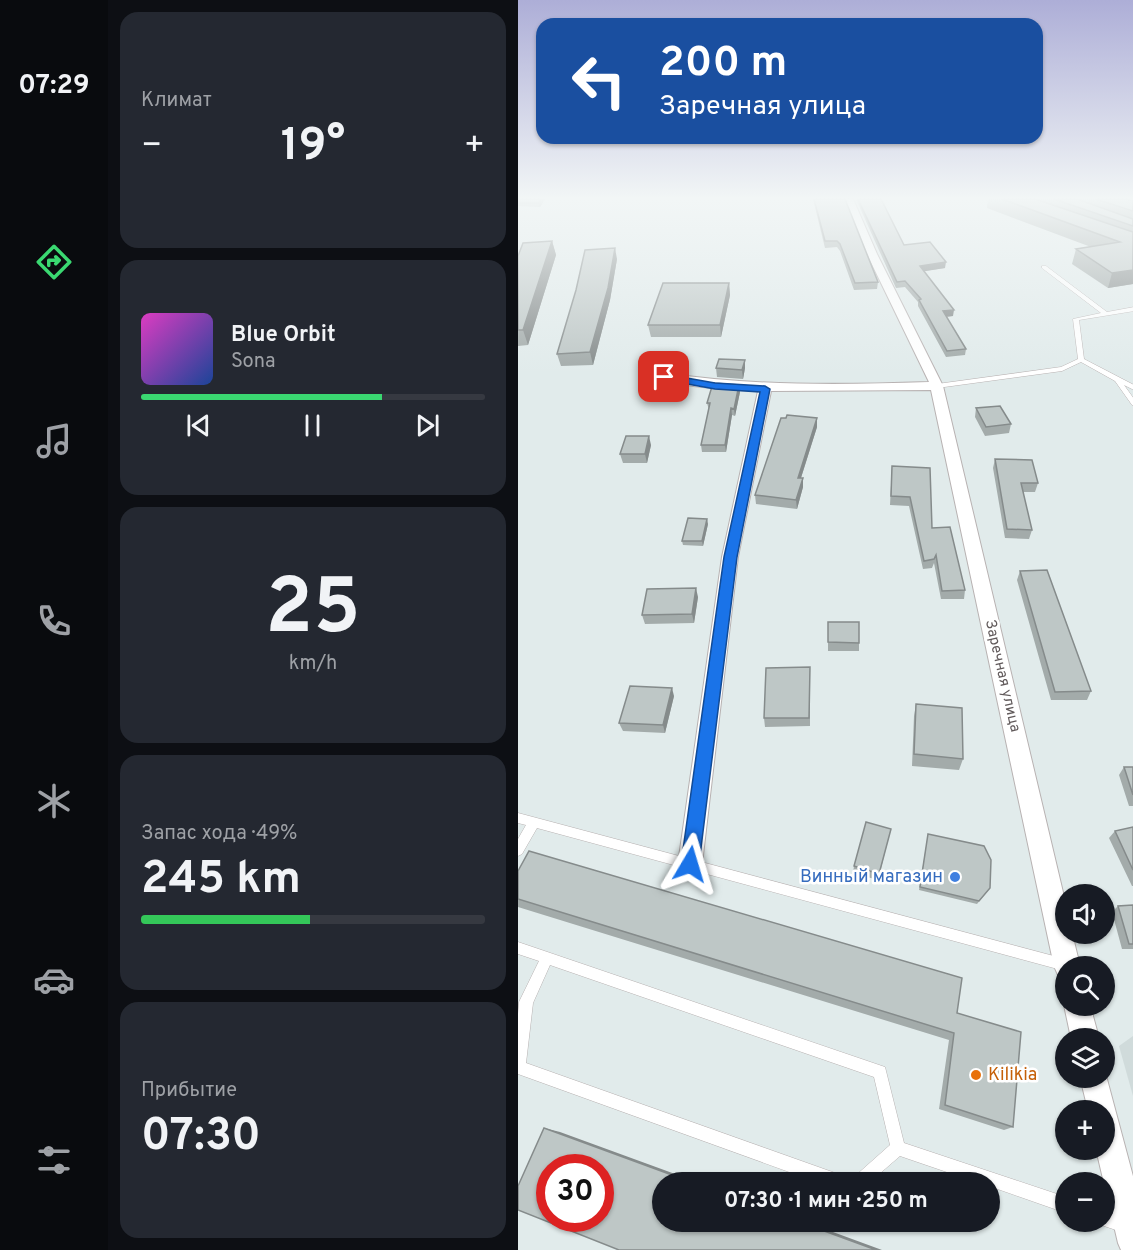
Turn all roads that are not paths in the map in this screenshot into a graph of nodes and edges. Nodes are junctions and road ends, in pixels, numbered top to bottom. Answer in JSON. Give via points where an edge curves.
{"nodes":[{"id":1,"x":874,"y":257,"type":"edge"},
{"id":2,"x":1044,"y":267,"type":"dead end"},
{"id":3,"x":1133,"y":309,"type":"edge"},
{"id":4,"x":1105,"y":313,"type":"junction"},
{"id":5,"x":1081,"y":360,"type":"junction"},
{"id":6,"x":664,"y":377,"type":"dead end"},
{"id":7,"x":1117,"y":379,"type":"junction"},
{"id":8,"x":937,"y":386,"type":"junction"},
{"id":9,"x":1133,"y":388,"type":"edge"},
{"id":10,"x":765,"y":389,"type":"junction"},
{"id":11,"x":1133,"y":404,"type":"edge"},
{"id":12,"x":518,"y":818,"type":"edge"},
{"id":13,"x":534,"y":822,"type":"junction"},
{"id":14,"x":518,"y":850,"type":"edge"},
{"id":15,"x":690,"y":864,"type":"junction"},
{"id":16,"x":518,"y":948,"type":"edge"},
{"id":17,"x":1065,"y":956,"type":"edge"},
{"id":18,"x":548,"y":958,"type":"junction"},
{"id":19,"x":1055,"y":963,"type":"edge"},
{"id":20,"x":898,"y":1148,"type":"junction"},
{"id":21,"x":1110,"y":1160,"type":"edge"},
{"id":22,"x":810,"y":1172,"type":"edge"},
{"id":23,"x":870,"y":1172,"type":"edge"},
{"id":24,"x":1055,"y":1201,"type":"edge"},
{"id":25,"x":1122,"y":1229,"type":"edge"}],
"edges":[{"from":1,"to":8,"type":"street","name":"Заречная улица"},
{"from":2,"to":4,"type":"lane"},
{"from":3,"to":4,"type":"lane"},
{"from":4,"to":5,"type":"lane","via":[[1076,319]]},
{"from":5,"to":7,"type":"lane"},
{"from":5,"to":8,"type":"lane","via":[[1062,369]]},
{"from":6,"to":10,"type":"street"},
{"from":7,"to":9,"type":"lane"},
{"from":7,"to":11,"type":"lane"},
{"from":8,"to":10,"type":"street"},
{"from":8,"to":17,"type":"street","name":"Заречная улица"},
{"from":10,"to":15,"type":"street","via":[[730,557]]},
{"from":12,"to":13,"type":"lane"},
{"from":13,"to":14,"type":"lane"},
{"from":13,"to":15,"type":"lane"},
{"from":15,"to":19,"type":"lane"},
{"from":16,"to":18,"type":"lane"},
{"from":18,"to":20,"type":"lane","via":[[880,1072]]},
{"from":18,"to":22,"type":"lane","via":[[526,1002],[519,1067]]},
{"from":20,"to":23,"type":"lane"},
{"from":20,"to":24,"type":"lane"},
{"from":21,"to":25,"type":"street"}]}
